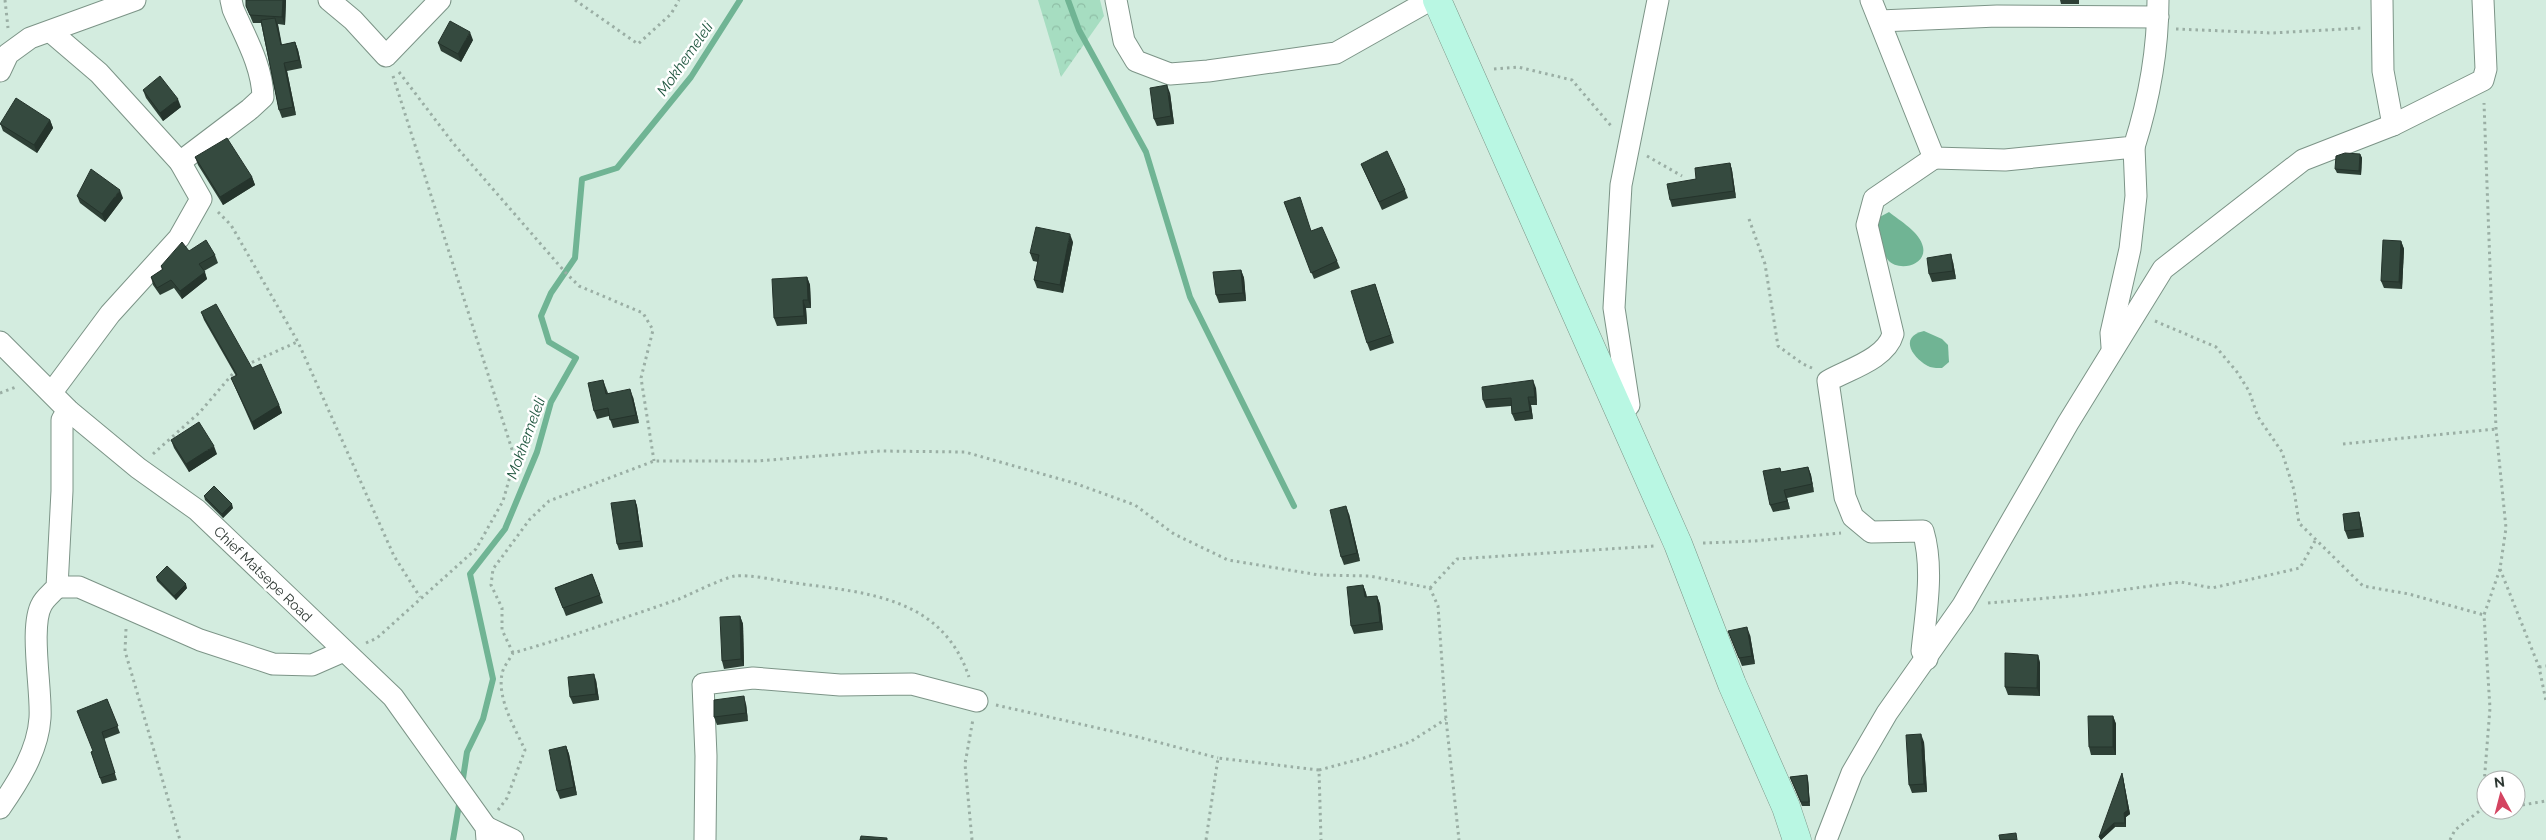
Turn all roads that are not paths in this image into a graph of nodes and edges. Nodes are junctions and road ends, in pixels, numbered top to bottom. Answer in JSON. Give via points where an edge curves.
{"nodes":[{"id":1,"x":135,"y":0,"type":"edge"},
{"id":2,"x":231,"y":0,"type":"edge"},
{"id":3,"x":329,"y":0,"type":"edge"},
{"id":4,"x":440,"y":0,"type":"edge"},
{"id":5,"x":1116,"y":0,"type":"edge"},
{"id":6,"x":1430,"y":0,"type":"edge"},
{"id":7,"x":1437,"y":0,"type":"edge"},
{"id":8,"x":1658,"y":0,"type":"edge"},
{"id":9,"x":1871,"y":0,"type":"edge"},
{"id":10,"x":2382,"y":0,"type":"edge"},
{"id":11,"x":2482,"y":0,"type":"edge"},
{"id":12,"x":2158,"y":15,"type":"edge"},
{"id":13,"x":1880,"y":21,"type":"junction"},
{"id":14,"x":51,"y":32,"type":"junction"},
{"id":15,"x":0,"y":71,"type":"edge"},
{"id":16,"x":2393,"y":125,"type":"junction"},
{"id":17,"x":2134,"y":147,"type":"junction"},
{"id":18,"x":1934,"y":158,"type":"junction"},
{"id":19,"x":180,"y":162,"type":"junction"},
{"id":20,"x":0,"y":342,"type":"edge"},
{"id":21,"x":2112,"y":353,"type":"junction"},
{"id":22,"x":52,"y":392,"type":"junction"},
{"id":23,"x":68,"y":410,"type":"junction"},
{"id":24,"x":1620,"y":414,"type":"junction"},
{"id":25,"x":57,"y":587,"type":"junction"},
{"id":26,"x":344,"y":652,"type":"junction"},
{"id":27,"x":1927,"y":659,"type":"junction"},
{"id":28,"x":977,"y":701,"type":"road end"},
{"id":29,"x":0,"y":808,"type":"edge"},
{"id":30,"x":487,"y":833,"type":"edge"},
{"id":31,"x":513,"y":840,"type":"edge"},
{"id":32,"x":705,"y":840,"type":"edge"},
{"id":33,"x":1797,"y":840,"type":"edge"},
{"id":34,"x":1826,"y":840,"type":"edge"}],
"edges":[{"from":1,"to":14,"type":"street"},
{"from":2,"to":19,"type":"street","via":[[256,62],[263,97]]},
{"from":3,"to":4,"type":"street","via":[[353,20],[386,56]]},
{"from":5,"to":6,"type":"street","via":[[1124,41],[1136,61],[1170,74],[1336,53]]},
{"from":7,"to":24,"type":"street"},
{"from":8,"to":24,"type":"street","via":[[1621,186],[1614,308],[1629,405]]},
{"from":9,"to":13,"type":"street"},
{"from":10,"to":16,"type":"street","via":[[2383,71]]},
{"from":11,"to":16,"type":"street","via":[[2484,80]]},
{"from":12,"to":13,"type":"street"},
{"from":12,"to":17,"type":"street","via":[[2146,110]]},
{"from":13,"to":18,"type":"street"},
{"from":14,"to":15,"type":"street","via":[[30,38],[8,54]]},
{"from":14,"to":19,"type":"street","via":[[99,73]]},
{"from":16,"to":21,"type":"street","via":[[2304,160],[2163,269]]},
{"from":17,"to":18,"type":"street","via":[[2005,160]]},
{"from":17,"to":21,"type":"street","via":[[2136,196],[2130,248],[2111,333]]},
{"from":18,"to":27,"type":"street","via":[[1874,198],[1870,208],[1867,225],[1893,334],[1890,343],[1881,352],[1828,380],[1845,497],[1853,517],[1871,532],[1923,531],[1928,547],[1922,651]]},
{"from":19,"to":22,"type":"street","via":[[201,199],[180,238],[110,314]]},
{"from":20,"to":22,"type":"street","name":"Chief Matsepe Road"},
{"from":21,"to":27,"type":"street","via":[[1963,605]]},
{"from":22,"to":23,"type":"street","name":"Chief Matsepe Road"},
{"from":23,"to":25,"type":"street","via":[[62,420]]},
{"from":23,"to":26,"type":"street","name":"Chief Matsepe Road","via":[[138,468],[197,510]]},
{"from":24,"to":33,"type":"street","via":[[1678,544]]},
{"from":25,"to":26,"type":"street","via":[[79,587],[200,640],[273,664],[312,665]]},
{"from":25,"to":29,"type":"street","via":[[41,604],[38,628],[40,719],[32,752]]},
{"from":26,"to":30,"type":"street","name":"Chief Matsepe Road","via":[[392,697]]},
{"from":27,"to":34,"type":"street","via":[[1887,713],[1852,773]]},
{"from":28,"to":32,"type":"street","via":[[912,684],[840,685],[753,678],[703,684]]},
{"from":30,"to":31,"type":"street"}]}
